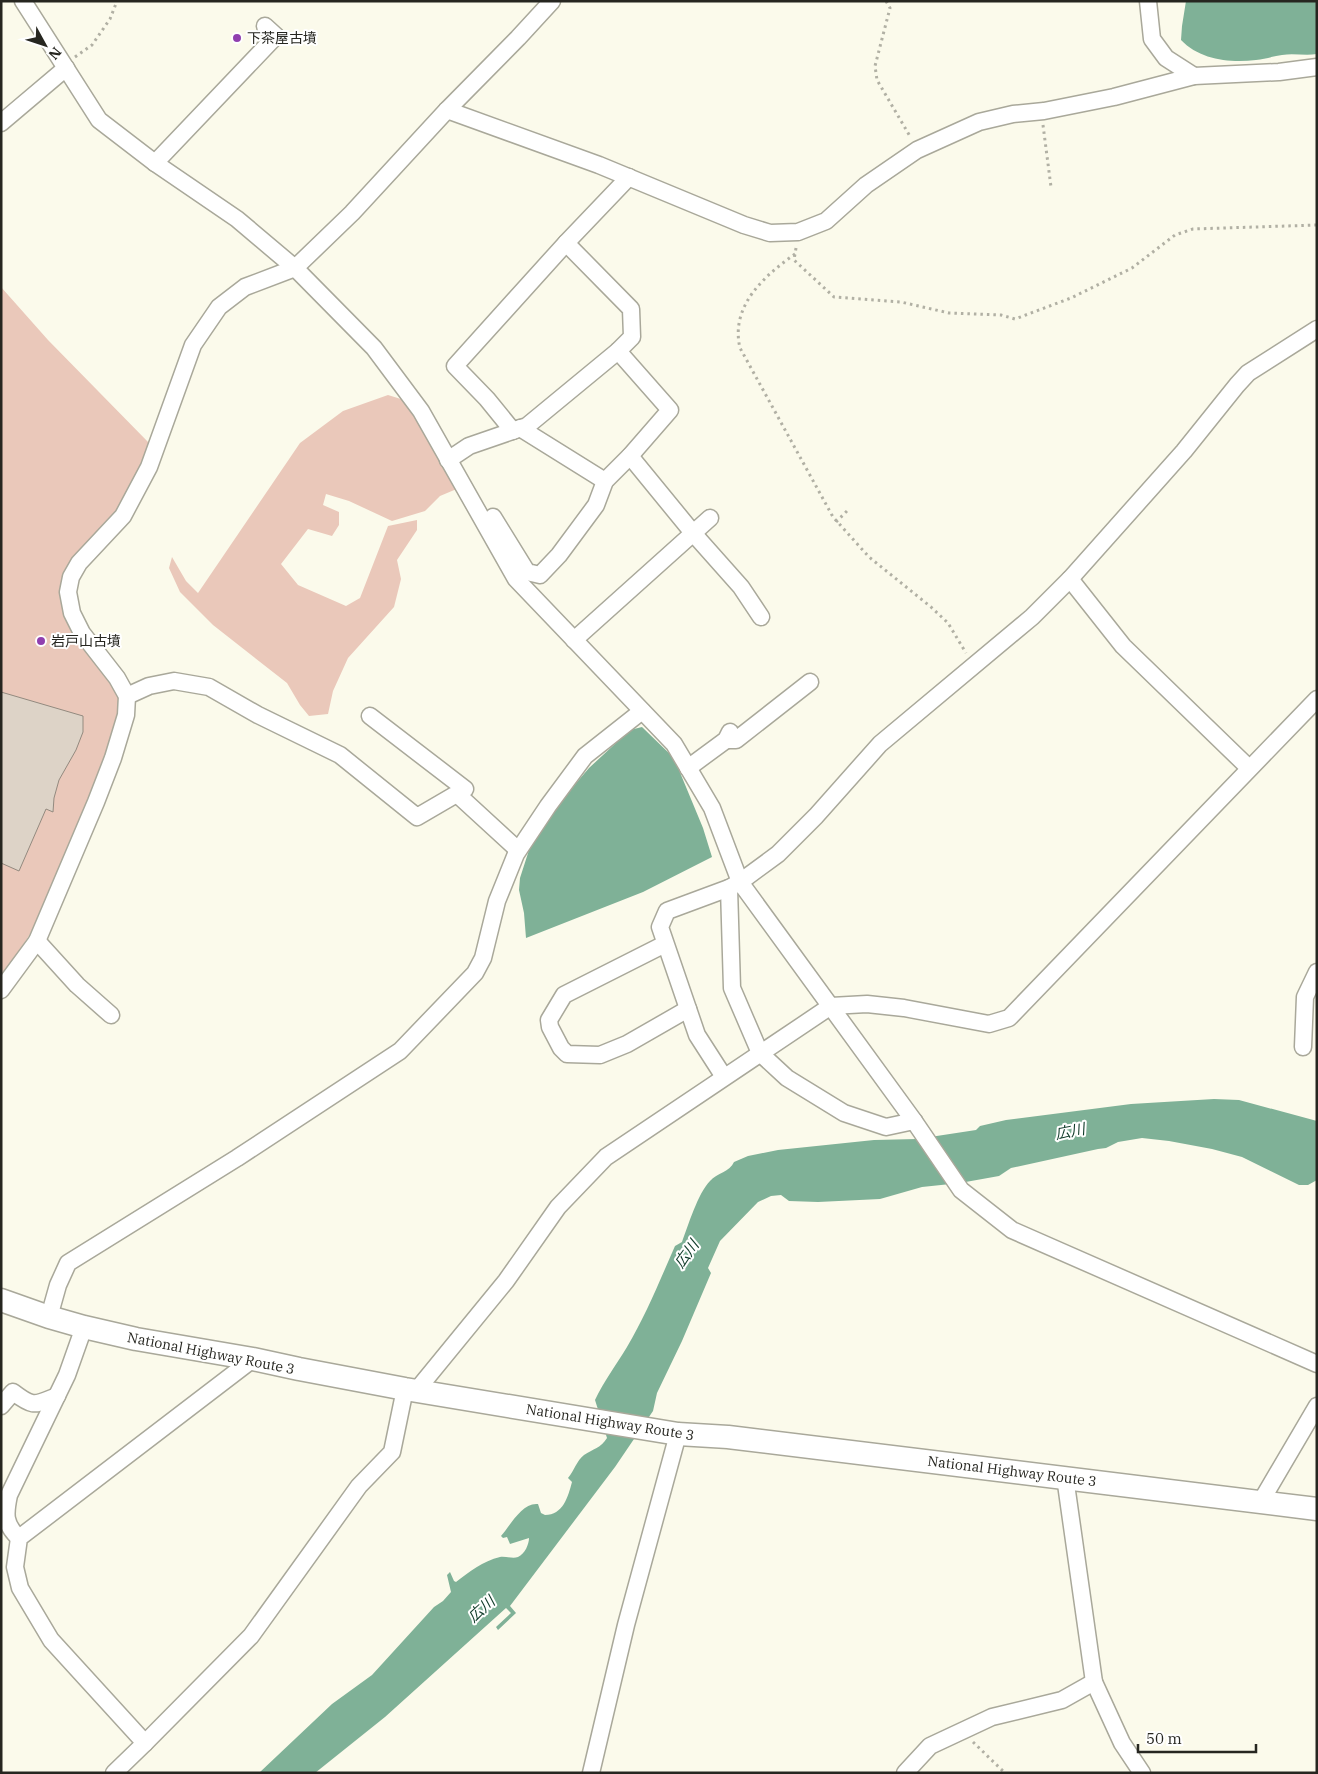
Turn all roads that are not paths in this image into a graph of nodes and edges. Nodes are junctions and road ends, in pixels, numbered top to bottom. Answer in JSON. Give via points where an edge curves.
{"nodes":[{"id":1,"x":23,"y":1,"type":"edge"},
{"id":2,"x":552,"y":1,"type":"edge"},
{"id":3,"x":1148,"y":1,"type":"edge"},
{"id":4,"x":265,"y":26,"type":"dead end"},
{"id":5,"x":65,"y":66,"type":"junction"},
{"id":6,"x":1317,"y":67,"type":"edge"},
{"id":7,"x":1194,"y":76,"type":"junction"},
{"id":8,"x":446,"y":110,"type":"junction"},
{"id":9,"x":1,"y":123,"type":"edge"},
{"id":10,"x":155,"y":163,"type":"junction"},
{"id":11,"x":629,"y":177,"type":"junction"},
{"id":12,"x":566,"y":243,"type":"junction"},
{"id":13,"x":295,"y":268,"type":"junction"},
{"id":14,"x":1317,"y":329,"type":"edge"},
{"id":15,"x":618,"y":351,"type":"junction"},
{"id":16,"x":516,"y":430,"type":"junction"},
{"id":17,"x":630,"y":456,"type":"junction"},
{"id":18,"x":448,"y":460,"type":"junction"},
{"id":19,"x":605,"y":481,"type":"junction"},
{"id":20,"x":465,"y":489,"type":"junction"},
{"id":21,"x":710,"y":518,"type":"dead end"},
{"id":22,"x":693,"y":533,"type":"junction"},
{"id":23,"x":1070,"y":579,"type":"junction"},
{"id":24,"x":761,"y":617,"type":"dead end"},
{"id":25,"x":574,"y":640,"type":"junction"},
{"id":26,"x":810,"y":682,"type":"dead end"},
{"id":27,"x":127,"y":696,"type":"junction"},
{"id":28,"x":1317,"y":698,"type":"edge"},
{"id":29,"x":642,"y":711,"type":"junction"},
{"id":30,"x":370,"y":716,"type":"dead end"},
{"id":31,"x":688,"y":768,"type":"junction"},
{"id":32,"x":1250,"y":768,"type":"junction"},
{"id":33,"x":457,"y":794,"type":"junction"},
{"id":34,"x":518,"y":850,"type":"junction"},
{"id":35,"x":735,"y":885,"type":"junction"},
{"id":36,"x":37,"y":941,"type":"junction"},
{"id":37,"x":665,"y":944,"type":"junction"},
{"id":38,"x":1317,"y":972,"type":"edge"},
{"id":39,"x":1,"y":990,"type":"edge"},
{"id":40,"x":831,"y":1006,"type":"junction"},
{"id":41,"x":688,"y":1008,"type":"junction"},
{"id":42,"x":1311,"y":1008,"type":"edge"},
{"id":43,"x":111,"y":1015,"type":"dead end"},
{"id":44,"x":1302,"y":1047,"type":"dead end"},
{"id":45,"x":760,"y":1053,"type":"junction"},
{"id":46,"x":724,"y":1077,"type":"junction"},
{"id":47,"x":917,"y":1125,"type":"junction"},
{"id":48,"x":1,"y":1300,"type":"edge"},
{"id":49,"x":49,"y":1317,"type":"junction"},
{"id":50,"x":84,"y":1327,"type":"junction"},
{"id":51,"x":253,"y":1359,"type":"junction"},
{"id":52,"x":1317,"y":1364,"type":"edge"},
{"id":53,"x":411,"y":1390,"type":"junction"},
{"id":54,"x":57,"y":1396,"type":"junction"},
{"id":55,"x":1,"y":1406,"type":"edge"},
{"id":56,"x":1317,"y":1406,"type":"edge"},
{"id":57,"x":678,"y":1434,"type":"junction"},
{"id":58,"x":1066,"y":1477,"type":"junction"},
{"id":59,"x":1260,"y":1503,"type":"junction"},
{"id":60,"x":1317,"y":1509,"type":"edge"},
{"id":61,"x":4,"y":1518,"type":"edge"},
{"id":62,"x":19,"y":1538,"type":"junction"},
{"id":63,"x":1094,"y":1682,"type":"junction"},
{"id":64,"x":145,"y":1743,"type":"junction"},
{"id":65,"x":114,"y":1773,"type":"edge"},
{"id":66,"x":591,"y":1773,"type":"edge"},
{"id":67,"x":905,"y":1773,"type":"edge"},
{"id":68,"x":1142,"y":1773,"type":"edge"}],
"edges":[{"from":1,"to":5,"type":"street"},
{"from":2,"to":8,"type":"street"},
{"from":3,"to":7,"type":"street","via":[[1152,39],[1166,58]]},
{"from":4,"to":10,"type":"street","via":[[276,36]]},
{"from":5,"to":9,"type":"street"},
{"from":5,"to":10,"type":"street","via":[[99,120]]},
{"from":6,"to":7,"type":"street"},
{"from":7,"to":11,"type":"street","via":[[1114,97],[979,122],[917,150],[866,185],[826,221],[798,232],[770,233]]},
{"from":8,"to":11,"type":"street"},
{"from":8,"to":13,"type":"street","via":[[352,213]]},
{"from":10,"to":13,"type":"street","via":[[238,219]]},
{"from":11,"to":12,"type":"street"},
{"from":12,"to":15,"type":"street","via":[[630,309],[632,337]]},
{"from":12,"to":16,"type":"street","via":[[456,366]]},
{"from":13,"to":18,"type":"street","via":[[374,348],[421,411]]},
{"from":13,"to":27,"type":"street","via":[[244,287],[219,307],[193,345],[149,467],[123,516],[71,577],[68,592],[72,613],[82,633]]},
{"from":14,"to":23,"type":"street","via":[[1242,379],[1184,451]]},
{"from":15,"to":16,"type":"street","via":[[527,426]]},
{"from":15,"to":17,"type":"street","via":[[670,410]]},
{"from":16,"to":18,"type":"street","via":[[469,446]]},
{"from":16,"to":19,"type":"street"},
{"from":17,"to":19,"type":"street"},
{"from":17,"to":22,"type":"street"},
{"from":18,"to":20,"type":"street"},
{"from":19,"to":20,"type":"street","via":[[596,505],[540,575],[527,572],[472,484]]},
{"from":20,"to":25,"type":"street","via":[[516,579]]},
{"from":21,"to":22,"type":"street"},
{"from":22,"to":24,"type":"street","via":[[741,587]]},
{"from":22,"to":25,"type":"street"},
{"from":23,"to":32,"type":"street","via":[[1123,646]]},
{"from":23,"to":35,"type":"street","via":[[1032,617],[880,744],[778,854]]},
{"from":25,"to":29,"type":"street"},
{"from":26,"to":31,"type":"street","via":[[736,740],[729,734]]},
{"from":27,"to":33,"type":"street","via":[[148,686],[174,681],[208,687],[340,755],[417,817]]},
{"from":27,"to":36,"type":"street","via":[[126,715],[113,758]]},
{"from":28,"to":32,"type":"street"},
{"from":29,"to":31,"type":"street","via":[[674,744]]},
{"from":29,"to":34,"type":"street","via":[[585,756]]},
{"from":30,"to":33,"type":"street","via":[[465,789]]},
{"from":31,"to":35,"type":"street","via":[[712,808]]},
{"from":32,"to":40,"type":"street","via":[[1009,1018],[990,1024],[904,1008],[867,1004]]},
{"from":33,"to":34,"type":"street"},
{"from":34,"to":49,"type":"street","via":[[497,901],[475,973],[400,1052],[68,1263]]},
{"from":35,"to":37,"type":"street","via":[[668,911],[660,928]]},
{"from":35,"to":40,"type":"street"},
{"from":35,"to":45,"type":"street","via":[[732,988]]},
{"from":36,"to":39,"type":"street"},
{"from":36,"to":43,"type":"street","via":[[77,985]]},
{"from":37,"to":41,"type":"street"},
{"from":37,"to":41,"type":"street","via":[[564,995],[549,1020],[550,1027],[560,1048],[567,1054],[600,1055],[627,1044]]},
{"from":38,"to":42,"type":"street","via":[[1305,997]]},
{"from":40,"to":45,"type":"street"},
{"from":40,"to":47,"type":"street"},
{"from":41,"to":46,"type":"street","via":[[697,1035]]},
{"from":42,"to":44,"type":"street"},
{"from":45,"to":46,"type":"street"},
{"from":45,"to":47,"type":"street","via":[[787,1078],[844,1113],[886,1127]]},
{"from":46,"to":53,"type":"street","via":[[606,1157],[558,1207],[506,1281]]},
{"from":47,"to":52,"type":"street","via":[[961,1190],[1012,1230]]},
{"from":48,"to":49,"type":"highway","name":"National Highway Route 3"},
{"from":49,"to":50,"type":"highway","name":"National Highway Route 3"},
{"from":50,"to":51,"type":"highway","name":"National Highway Route 3"},
{"from":50,"to":54,"type":"street"},
{"from":51,"to":53,"type":"highway","name":"National Highway Route 3"},
{"from":51,"to":62,"type":"street"},
{"from":53,"to":57,"type":"highway","name":"National Highway Route 3"},
{"from":53,"to":64,"type":"street","via":[[392,1452],[359,1486],[251,1636]]},
{"from":54,"to":55,"type":"street","via":[[37,1404],[26,1402],[13,1392]]},
{"from":54,"to":61,"type":"street","via":[[10,1495]]},
{"from":56,"to":59,"type":"street"},
{"from":57,"to":58,"type":"highway","name":"National Highway Route 3","via":[[728,1437]]},
{"from":57,"to":66,"type":"street","via":[[626,1624]]},
{"from":58,"to":59,"type":"highway","name":"National Highway Route 3"},
{"from":58,"to":63,"type":"street"},
{"from":59,"to":60,"type":"highway","name":"National Highway Route 3"},
{"from":61,"to":62,"type":"street"},
{"from":62,"to":64,"type":"street","via":[[15,1567],[20,1588],[51,1640]]},
{"from":63,"to":67,"type":"street","via":[[1062,1700],[992,1717],[930,1746]]},
{"from":63,"to":68,"type":"street","via":[[1122,1742]]},
{"from":64,"to":65,"type":"street"}]}
